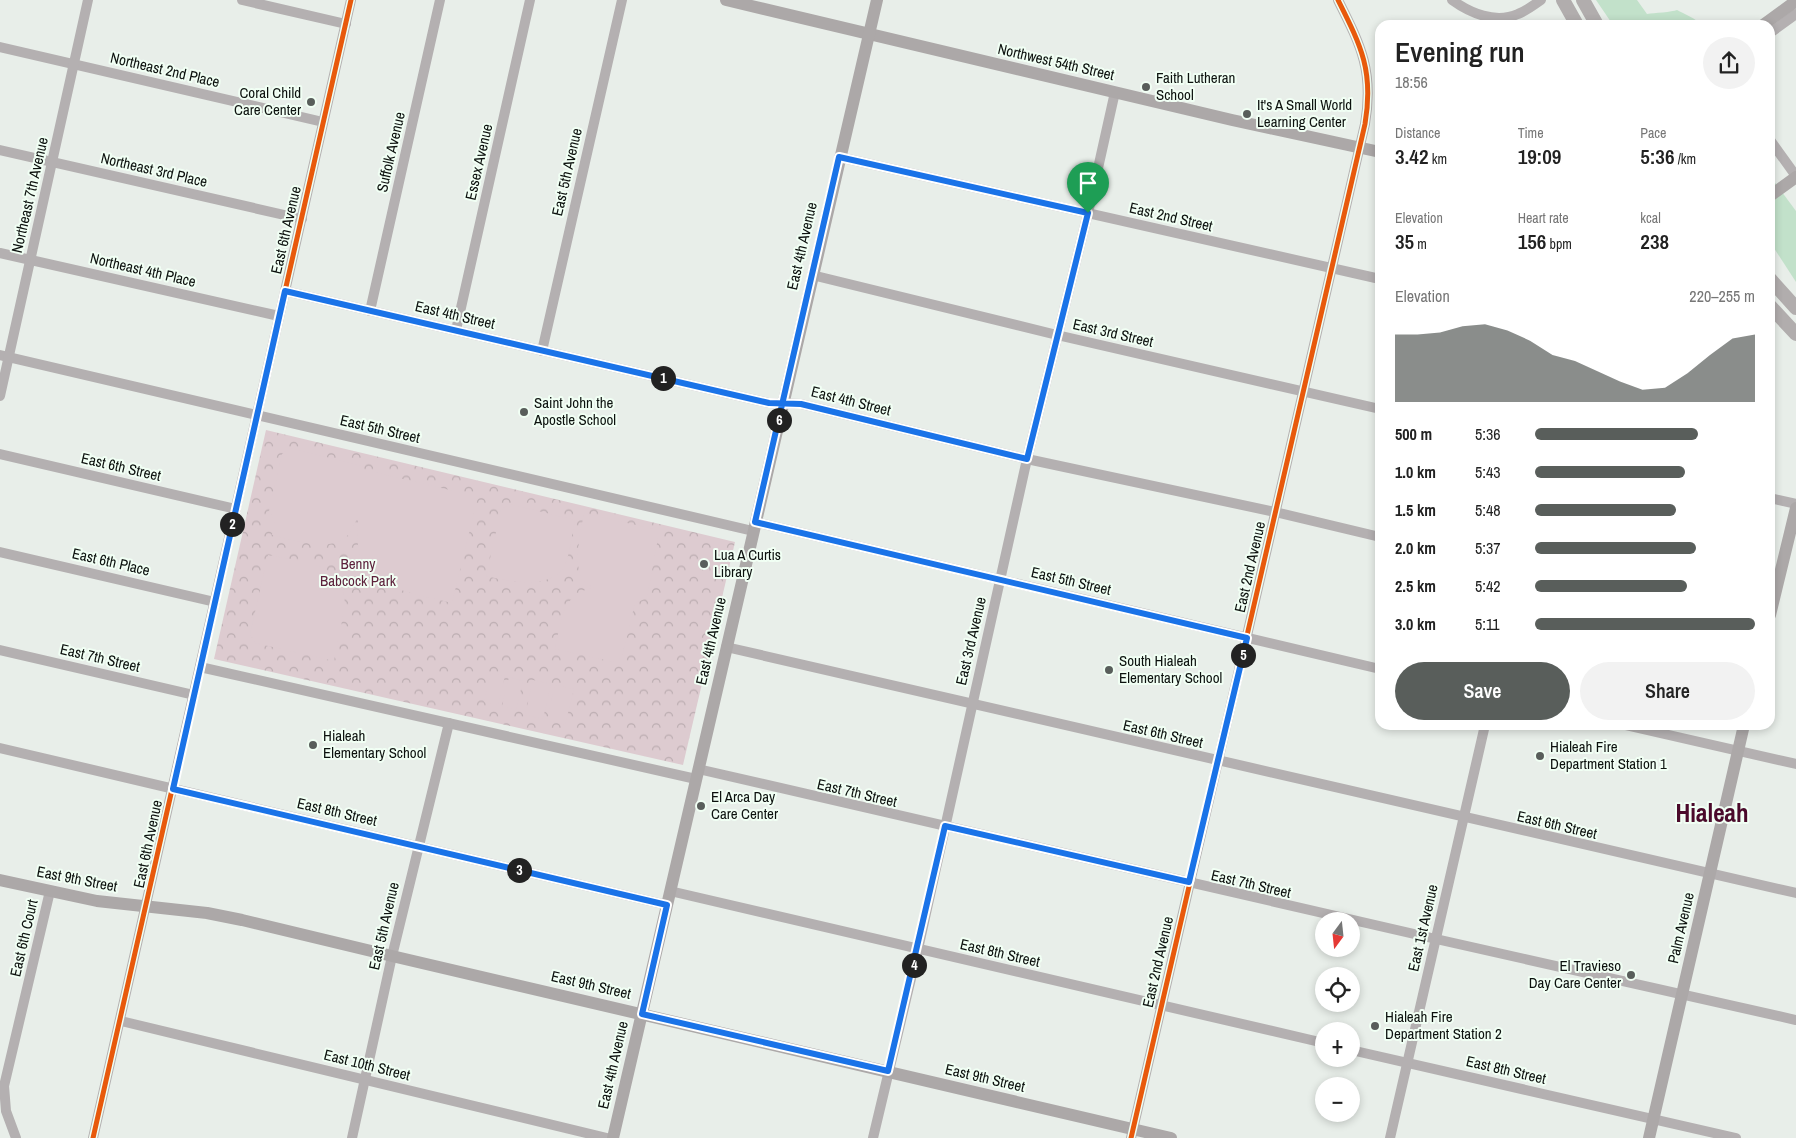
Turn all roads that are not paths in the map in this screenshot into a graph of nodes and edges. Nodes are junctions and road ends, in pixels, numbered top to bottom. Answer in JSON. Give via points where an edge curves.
{"nodes":[{"id":1,"x":88,"y":0,"type":"edge"},
{"id":2,"x":242,"y":0,"type":"edge"},
{"id":3,"x":351,"y":0,"type":"edge"},
{"id":4,"x":440,"y":0,"type":"edge"},
{"id":5,"x":530,"y":0,"type":"edge"},
{"id":6,"x":622,"y":0,"type":"edge"},
{"id":7,"x":726,"y":0,"type":"edge"},
{"id":8,"x":877,"y":0,"type":"edge"},
{"id":9,"x":1338,"y":0,"type":"edge"},
{"id":10,"x":1452,"y":0,"type":"edge"},
{"id":11,"x":1541,"y":0,"type":"edge"},
{"id":12,"x":1562,"y":0,"type":"edge"},
{"id":13,"x":1583,"y":0,"type":"edge"},
{"id":14,"x":1796,"y":1,"type":"edge"},
{"id":15,"x":1790,"y":14,"type":"edge"},
{"id":16,"x":1574,"y":20,"type":"edge"},
{"id":17,"x":1594,"y":20,"type":"edge"},
{"id":18,"x":1775,"y":20,"type":"edge"},
{"id":19,"x":346,"y":24,"type":"junction"},
{"id":20,"x":1775,"y":28,"type":"edge"},
{"id":21,"x":868,"y":35,"type":"junction"},
{"id":22,"x":0,"y":46,"type":"edge"},
{"id":23,"x":74,"y":64,"type":"junction"},
{"id":24,"x":1115,"y":92,"type":"junction"},
{"id":25,"x":323,"y":122,"type":"junction"},
{"id":26,"x":1775,"y":147,"type":"edge"},
{"id":27,"x":1360,"y":148,"type":"junction"},
{"id":28,"x":0,"y":150,"type":"edge"},
{"id":29,"x":1375,"y":151,"type":"edge"},
{"id":30,"x":839,"y":157,"type":"junction"},
{"id":31,"x":52,"y":162,"type":"junction"},
{"id":32,"x":1796,"y":176,"type":"edge"},
{"id":33,"x":1775,"y":192,"type":"edge"},
{"id":34,"x":1088,"y":213,"type":"junction"},
{"id":35,"x":302,"y":219,"type":"junction"},
{"id":36,"x":0,"y":253,"type":"edge"},
{"id":37,"x":30,"y":260,"type":"junction"},
{"id":38,"x":1332,"y":269,"type":"junction"},
{"id":39,"x":812,"y":275,"type":"junction"},
{"id":40,"x":1375,"y":279,"type":"edge"},
{"id":41,"x":1775,"y":285,"type":"edge"},
{"id":42,"x":285,"y":291,"type":"junction"},
{"id":43,"x":1796,"y":308,"type":"edge"},
{"id":44,"x":370,"y":311,"type":"junction"},
{"id":45,"x":1775,"y":311,"type":"edge"},
{"id":46,"x":279,"y":316,"type":"junction"},
{"id":47,"x":456,"y":330,"type":"junction"},
{"id":48,"x":1796,"y":334,"type":"edge"},
{"id":49,"x":1057,"y":335,"type":"junction"},
{"id":50,"x":542,"y":351,"type":"junction"},
{"id":51,"x":4,"y":356,"type":"edge"},
{"id":52,"x":1304,"y":391,"type":"junction"},
{"id":53,"x":0,"y":396,"type":"edge"},
{"id":54,"x":783,"y":402,"type":"junction"},
{"id":55,"x":1375,"y":408,"type":"edge"},
{"id":56,"x":257,"y":416,"type":"junction"},
{"id":57,"x":0,"y":454,"type":"edge"},
{"id":58,"x":1027,"y":459,"type":"junction"},
{"id":59,"x":1775,"y":500,"type":"edge"},
{"id":60,"x":1796,"y":506,"type":"edge"},
{"id":61,"x":236,"y":509,"type":"junction"},
{"id":62,"x":1275,"y":512,"type":"junction"},
{"id":63,"x":754,"y":526,"type":"junction"},
{"id":64,"x":1375,"y":536,"type":"edge"},
{"id":65,"x":0,"y":552,"type":"edge"},
{"id":66,"x":1000,"y":580,"type":"junction"},
{"id":67,"x":1775,"y":594,"type":"edge"},
{"id":68,"x":215,"y":602,"type":"junction"},
{"id":69,"x":1247,"y":638,"type":"junction"},
{"id":70,"x":726,"y":647,"type":"junction"},
{"id":71,"x":0,"y":650,"type":"edge"},
{"id":72,"x":200,"y":667,"type":"junction"},
{"id":73,"x":1375,"y":668,"type":"edge"},
{"id":74,"x":194,"y":695,"type":"junction"},
{"id":75,"x":972,"y":703,"type":"junction"},
{"id":76,"x":449,"y":723,"type":"junction"},
{"id":77,"x":1484,"y":730,"type":"edge"},
{"id":78,"x":1647,"y":730,"type":"edge"},
{"id":79,"x":1743,"y":730,"type":"edge"},
{"id":80,"x":0,"y":748,"type":"edge"},
{"id":81,"x":1738,"y":751,"type":"junction"},
{"id":82,"x":1219,"y":759,"type":"junction"},
{"id":83,"x":1796,"y":764,"type":"edge"},
{"id":84,"x":697,"y":774,"type":"junction"},
{"id":85,"x":173,"y":789,"type":"junction"},
{"id":86,"x":1464,"y":817,"type":"junction"},
{"id":87,"x":945,"y":826,"type":"junction"},
{"id":88,"x":419,"y":846,"type":"junction"},
{"id":89,"x":1710,"y":873,"type":"junction"},
{"id":90,"x":0,"y":880,"type":"edge"},
{"id":91,"x":1189,"y":882,"type":"junction"},
{"id":92,"x":50,"y":891,"type":"junction"},
{"id":93,"x":670,"y":891,"type":"junction"},
{"id":94,"x":1796,"y":893,"type":"edge"},
{"id":95,"x":667,"y":905,"type":"junction"},
{"id":96,"x":147,"y":907,"type":"junction"},
{"id":97,"x":1436,"y":939,"type":"junction"},
{"id":98,"x":918,"y":949,"type":"junction"},
{"id":99,"x":392,"y":956,"type":"junction"},
{"id":100,"x":1682,"y":995,"type":"junction"},
{"id":101,"x":1161,"y":1006,"type":"junction"},
{"id":102,"x":642,"y":1014,"type":"junction"},
{"id":103,"x":1796,"y":1020,"type":"edge"},
{"id":104,"x":121,"y":1021,"type":"junction"},
{"id":105,"x":1315,"y":1041,"type":"edge"},
{"id":106,"x":1360,"y":1052,"type":"edge"},
{"id":107,"x":1406,"y":1062,"type":"junction"},
{"id":108,"x":888,"y":1071,"type":"junction"},
{"id":109,"x":365,"y":1080,"type":"junction"},
{"id":110,"x":2,"y":1098,"type":"edge"},
{"id":111,"x":1654,"y":1119,"type":"junction"},
{"id":112,"x":1132,"y":1134,"type":"edge"},
{"id":113,"x":16,"y":1138,"type":"edge"},
{"id":114,"x":93,"y":1138,"type":"edge"},
{"id":115,"x":352,"y":1138,"type":"edge"},
{"id":116,"x":607,"y":1138,"type":"edge"},
{"id":117,"x":613,"y":1138,"type":"edge"},
{"id":118,"x":873,"y":1138,"type":"edge"},
{"id":119,"x":1172,"y":1138,"type":"edge"},
{"id":120,"x":1390,"y":1138,"type":"edge"},
{"id":121,"x":1649,"y":1138,"type":"edge"},
{"id":122,"x":1736,"y":1138,"type":"edge"}],
"edges":[{"from":1,"to":23,"type":"street","name":"Northeast 7th Avenue"},
{"from":2,"to":19,"type":"street"},
{"from":3,"to":19,"type":"street","name":"East 6th Avenue"},
{"from":4,"to":44,"type":"street","name":"Suffolk Avenue"},
{"from":5,"to":47,"type":"street","name":"Essex Avenue"},
{"from":6,"to":50,"type":"street","name":"East 5th Avenue"},
{"from":7,"to":21,"type":"main road","name":"Northwest 54th Street"},
{"from":8,"to":21,"type":"main road","name":"East 4th Avenue"},
{"from":9,"to":27,"type":"street","name":"East 2nd Avenue","via":[[1359,42],[1366,66],[1368,96]]},
{"from":10,"to":11,"type":"street","via":[[1470,12],[1499,18],[1519,14]]},
{"from":12,"to":16,"type":"highway"},
{"from":13,"to":17,"type":"highway"},
{"from":14,"to":15,"type":"main road"},
{"from":15,"to":18,"type":"main road"},
{"from":15,"to":20,"type":"street"},
{"from":19,"to":25,"type":"street","name":"East 6th Avenue"},
{"from":21,"to":24,"type":"main road","name":"Northwest 54th Street"},
{"from":21,"to":30,"type":"main road","name":"East 4th Avenue"},
{"from":22,"to":23,"type":"street","name":"Northeast 2nd Place"},
{"from":23,"to":25,"type":"street","name":"Northeast 2nd Place"},
{"from":23,"to":31,"type":"street","name":"Northeast 7th Avenue"},
{"from":24,"to":27,"type":"main road","name":"Northwest 54th Street"},
{"from":24,"to":34,"type":"street","name":"East 3rd Avenue"},
{"from":25,"to":35,"type":"street","name":"East 6th Avenue"},
{"from":26,"to":32,"type":"street"},
{"from":27,"to":29,"type":"main road","name":"Northwest 54th Street"},
{"from":27,"to":38,"type":"street","name":"East 2nd Avenue"},
{"from":28,"to":31,"type":"street","name":"Northeast 3rd Place"},
{"from":30,"to":34,"type":"street","name":"East 2nd Street"},
{"from":30,"to":39,"type":"main road","name":"East 4th Avenue"},
{"from":31,"to":35,"type":"street","name":"Northeast 3rd Place"},
{"from":31,"to":37,"type":"street","name":"Northeast 7th Avenue"},
{"from":32,"to":33,"type":"main road"},
{"from":34,"to":38,"type":"street","name":"East 2nd Street"},
{"from":34,"to":49,"type":"street","name":"East 3rd Avenue"},
{"from":35,"to":42,"type":"street","name":"East 6th Avenue"},
{"from":36,"to":37,"type":"street","name":"Northeast 4th Place"},
{"from":37,"to":46,"type":"street","name":"Northeast 4th Place"},
{"from":37,"to":51,"type":"street","name":"Northeast 7th Avenue"},
{"from":38,"to":40,"type":"street","name":"East 2nd Street"},
{"from":38,"to":52,"type":"street","name":"East 2nd Avenue"},
{"from":39,"to":49,"type":"street","name":"East 3rd Street"},
{"from":39,"to":54,"type":"main road","name":"East 4th Avenue"},
{"from":41,"to":43,"type":"highway"},
{"from":42,"to":44,"type":"street","name":"East 4th Street"},
{"from":42,"to":46,"type":"street","name":"East 6th Avenue"},
{"from":44,"to":47,"type":"street","name":"East 4th Street"},
{"from":45,"to":48,"type":"highway"},
{"from":46,"to":56,"type":"street","name":"East 6th Avenue"},
{"from":47,"to":50,"type":"street","name":"East 4th Street"},
{"from":49,"to":52,"type":"street","name":"East 3rd Street"},
{"from":49,"to":58,"type":"street","name":"East 3rd Avenue"},
{"from":50,"to":54,"type":"street","name":"East 4th Street","via":[[769,403]]},
{"from":51,"to":53,"type":"street","name":"Northeast 7th Avenue"},
{"from":51,"to":56,"type":"street","name":"East 5th Street"},
{"from":52,"to":55,"type":"street","name":"East 3rd Street"},
{"from":52,"to":62,"type":"street","name":"East 2nd Avenue"},
{"from":54,"to":58,"type":"street","name":"East 4th Street"},
{"from":54,"to":63,"type":"main road","name":"East 4th Avenue"},
{"from":56,"to":61,"type":"street","name":"East 6th Avenue"},
{"from":56,"to":63,"type":"street","name":"East 5th Street"},
{"from":57,"to":61,"type":"street","name":"East 6th Street"},
{"from":58,"to":62,"type":"street","name":"East 4th Street"},
{"from":58,"to":66,"type":"street","name":"East 3rd Avenue"},
{"from":59,"to":60,"type":"street"},
{"from":60,"to":67,"type":"main road"},
{"from":61,"to":68,"type":"street","name":"East 6th Avenue"},
{"from":62,"to":64,"type":"street","name":"East 4th Street"},
{"from":62,"to":69,"type":"street","name":"East 2nd Avenue"},
{"from":63,"to":66,"type":"street","name":"East 5th Street"},
{"from":63,"to":70,"type":"main road","name":"East 4th Avenue"},
{"from":65,"to":68,"type":"street","name":"East 6th Place"},
{"from":66,"to":69,"type":"street","name":"East 5th Street"},
{"from":66,"to":75,"type":"street","name":"East 3rd Avenue"},
{"from":68,"to":72,"type":"street","name":"East 6th Avenue"},
{"from":69,"to":73,"type":"street","name":"East 5th Street"},
{"from":69,"to":82,"type":"street","name":"East 2nd Avenue"},
{"from":70,"to":75,"type":"street","name":"East 6th Street"},
{"from":70,"to":84,"type":"main road","name":"East 4th Avenue"},
{"from":71,"to":74,"type":"street","name":"East 7th Street"},
{"from":72,"to":74,"type":"street","name":"East 6th Avenue"},
{"from":72,"to":76,"type":"street","name":"East 7th Street"},
{"from":74,"to":85,"type":"street","name":"East 6th Avenue"},
{"from":75,"to":82,"type":"street","name":"East 6th Street"},
{"from":75,"to":87,"type":"street","name":"East 3rd Avenue"},
{"from":76,"to":84,"type":"street","name":"East 7th Street"},
{"from":76,"to":88,"type":"street","name":"East 5th Avenue"},
{"from":77,"to":86,"type":"street","name":"East 1st Avenue"},
{"from":78,"to":81,"type":"street"},
{"from":79,"to":81,"type":"main road","name":"Palm Avenue"},
{"from":80,"to":85,"type":"street","name":"East 8th Street"},
{"from":81,"to":83,"type":"street"},
{"from":81,"to":89,"type":"main road","name":"Palm Avenue"},
{"from":82,"to":86,"type":"street","name":"East 6th Street"},
{"from":82,"to":91,"type":"street","name":"East 2nd Avenue"},
{"from":84,"to":87,"type":"street","name":"East 7th Street"},
{"from":84,"to":93,"type":"main road","name":"East 4th Avenue"},
{"from":85,"to":88,"type":"street","name":"East 8th Street"},
{"from":85,"to":96,"type":"street","name":"East 6th Avenue"},
{"from":86,"to":89,"type":"street","name":"East 6th Street"},
{"from":86,"to":97,"type":"street","name":"East 1st Avenue"},
{"from":87,"to":91,"type":"street","name":"East 7th Street"},
{"from":87,"to":98,"type":"street","name":"East 3rd Avenue"},
{"from":88,"to":95,"type":"street","name":"East 8th Street"},
{"from":88,"to":99,"type":"street","name":"East 5th Avenue"},
{"from":89,"to":94,"type":"street","name":"East 6th Street"},
{"from":89,"to":100,"type":"main road","name":"Palm Avenue"},
{"from":90,"to":92,"type":"main road","name":"East 9th Street"},
{"from":91,"to":97,"type":"street","name":"East 7th Street"},
{"from":91,"to":101,"type":"street","name":"East 2nd Avenue"},
{"from":92,"to":96,"type":"main road","name":"East 9th Street"},
{"from":92,"to":110,"type":"street","name":"East 6th Court"},
{"from":93,"to":95,"type":"main road","name":"East 4th Avenue"},
{"from":93,"to":98,"type":"street","name":"East 8th Street"},
{"from":95,"to":102,"type":"main road","name":"East 4th Avenue"},
{"from":96,"to":99,"type":"main road","name":"East 9th Street","via":[[236,918]]},
{"from":96,"to":104,"type":"street","name":"East 6th Avenue"},
{"from":97,"to":100,"type":"street","name":"East 7th Street"},
{"from":97,"to":107,"type":"street","name":"East 1st Avenue"},
{"from":98,"to":101,"type":"street","name":"East 8th Street"},
{"from":98,"to":108,"type":"street","name":"East 3rd Avenue"},
{"from":99,"to":102,"type":"main road","name":"East 9th Street"},
{"from":99,"to":109,"type":"street","name":"East 5th Avenue"},
{"from":100,"to":103,"type":"street","name":"East 7th Street"},
{"from":100,"to":111,"type":"main road","name":"Palm Avenue"},
{"from":101,"to":105,"type":"street","name":"East 8th Street"},
{"from":101,"to":112,"type":"street","name":"East 2nd Avenue"},
{"from":102,"to":108,"type":"main road","name":"East 9th Street"},
{"from":102,"to":117,"type":"main road","name":"East 4th Avenue"},
{"from":104,"to":109,"type":"street","name":"East 10th Street"},
{"from":104,"to":114,"type":"street","name":"East 6th Avenue"},
{"from":106,"to":107,"type":"street","name":"East 8th Street"},
{"from":107,"to":111,"type":"street","name":"East 8th Street"},
{"from":107,"to":120,"type":"street","name":"East 1st Avenue"},
{"from":108,"to":112,"type":"main road","name":"East 9th Street"},
{"from":108,"to":118,"type":"street","name":"East 3rd Avenue"},
{"from":109,"to":115,"type":"street","name":"East 5th Avenue"},
{"from":109,"to":116,"type":"street","name":"East 10th Street"},
{"from":110,"to":113,"type":"street","name":"East 6th Court"},
{"from":111,"to":121,"type":"main road","name":"Palm Avenue"},
{"from":111,"to":122,"type":"street","name":"East 8th Street"},
{"from":112,"to":119,"type":"main road","name":"East 9th Street"}]}
